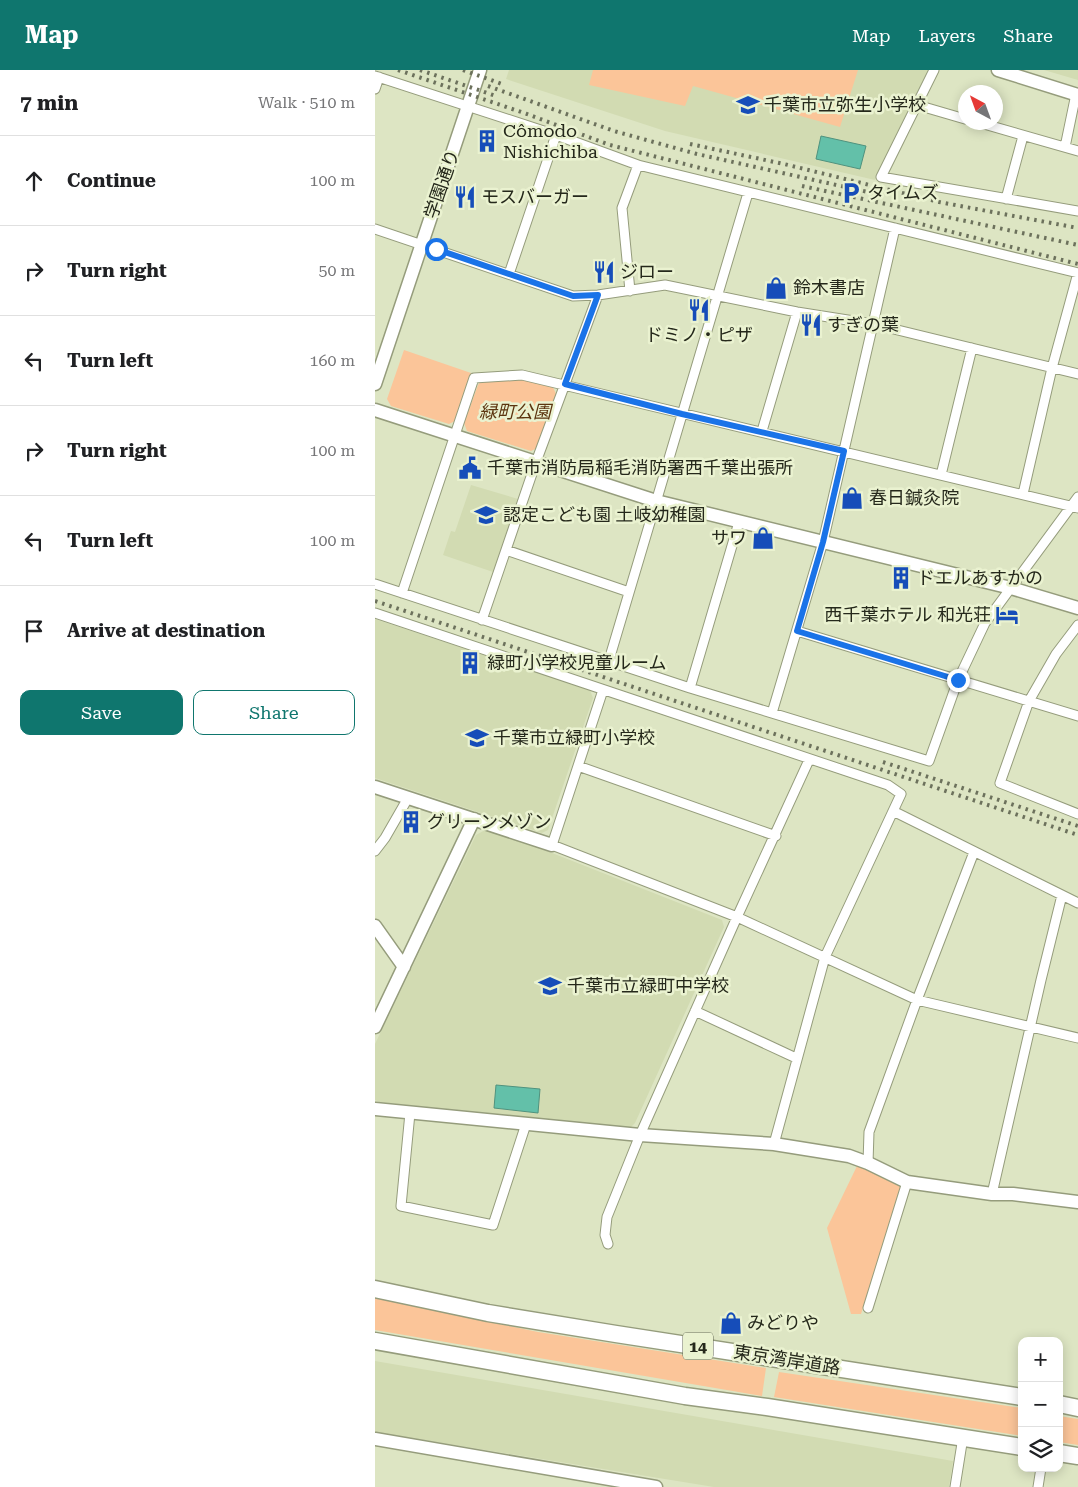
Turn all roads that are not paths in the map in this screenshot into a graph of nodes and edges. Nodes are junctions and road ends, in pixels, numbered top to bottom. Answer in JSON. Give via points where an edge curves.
{"nodes":[{"id":1,"x":480,"y":70,"type":"edge"},
{"id":2,"x":934,"y":70,"type":"edge"},
{"id":3,"x":998,"y":70,"type":"edge"},
{"id":4,"x":377,"y":76,"type":"edge"},
{"id":5,"x":375,"y":89,"type":"edge"},
{"id":6,"x":1077,"y":94,"type":"edge"},
{"id":7,"x":917,"y":105,"type":"junction"},
{"id":8,"x":467,"y":107,"type":"junction"},
{"id":9,"x":958,"y":117,"type":"edge"},
{"id":10,"x":1003,"y":130,"type":"edge"},
{"id":11,"x":556,"y":135,"type":"junction"},
{"id":12,"x":1023,"y":136,"type":"junction"},
{"id":13,"x":1065,"y":147,"type":"junction"},
{"id":14,"x":1078,"y":151,"type":"edge"},
{"id":15,"x":637,"y":165,"type":"junction"},
{"id":16,"x":749,"y":193,"type":"junction"},
{"id":17,"x":1006,"y":199,"type":"junction"},
{"id":18,"x":1078,"y":211,"type":"edge"},
{"id":19,"x":895,"y":228,"type":"junction"},
{"id":20,"x":375,"y":229,"type":"edge"},
{"id":21,"x":421,"y":244,"type":"junction"},
{"id":22,"x":1078,"y":273,"type":"edge"},
{"id":23,"x":509,"y":274,"type":"junction"},
{"id":24,"x":630,"y":291,"type":"junction"},
{"id":25,"x":598,"y":295,"type":"junction"},
{"id":26,"x":717,"y":296,"type":"junction"},
{"id":27,"x":797,"y":312,"type":"junction"},
{"id":28,"x":873,"y":324,"type":"junction"},
{"id":29,"x":972,"y":348,"type":"junction"},
{"id":30,"x":1052,"y":368,"type":"junction"},
{"id":31,"x":1078,"y":374,"type":"edge"},
{"id":32,"x":375,"y":384,"type":"edge"},
{"id":33,"x":565,"y":384,"type":"junction"},
{"id":34,"x":375,"y":410,"type":"edge"},
{"id":35,"x":682,"y":414,"type":"junction"},
{"id":36,"x":762,"y":432,"type":"junction"},
{"id":37,"x":454,"y":436,"type":"junction"},
{"id":38,"x":844,"y":451,"type":"junction"},
{"id":39,"x":536,"y":462,"type":"junction"},
{"id":40,"x":941,"y":475,"type":"junction"},
{"id":41,"x":1023,"y":494,"type":"junction"},
{"id":42,"x":1078,"y":497,"type":"edge"},
{"id":43,"x":656,"y":502,"type":"junction"},
{"id":44,"x":1075,"y":507,"type":"edge"},
{"id":45,"x":739,"y":522,"type":"junction"},
{"id":46,"x":823,"y":542,"type":"junction"},
{"id":47,"x":506,"y":550,"type":"junction"},
{"id":48,"x":375,"y":584,"type":"edge"},
{"id":49,"x":1011,"y":588,"type":"junction"},
{"id":50,"x":629,"y":592,"type":"junction"},
{"id":51,"x":402,"y":593,"type":"junction"},
{"id":52,"x":1078,"y":608,"type":"edge"},
{"id":53,"x":375,"y":613,"type":"edge"},
{"id":54,"x":482,"y":620,"type":"junction"},
{"id":55,"x":1078,"y":624,"type":"edge"},
{"id":56,"x":797,"y":631,"type":"junction"},
{"id":57,"x":609,"y":660,"type":"junction"},
{"id":58,"x":958,"y":680,"type":"junction"},
{"id":59,"x":690,"y":688,"type":"junction"},
{"id":60,"x":603,"y":690,"type":"junction"},
{"id":61,"x":1029,"y":702,"type":"junction"},
{"id":62,"x":772,"y":713,"type":"junction"},
{"id":63,"x":1078,"y":716,"type":"edge"},
{"id":64,"x":809,"y":760,"type":"junction"},
{"id":65,"x":578,"y":766,"type":"junction"},
{"id":66,"x":375,"y":787,"type":"edge"},
{"id":67,"x":408,"y":798,"type":"junction"},
{"id":68,"x":893,"y":811,"type":"junction"},
{"id":69,"x":1078,"y":814,"type":"edge"},
{"id":70,"x":474,"y":819,"type":"junction"},
{"id":71,"x":775,"y":836,"type":"junction"},
{"id":72,"x":552,"y":845,"type":"junction"},
{"id":73,"x":375,"y":851,"type":"edge"},
{"id":74,"x":974,"y":852,"type":"junction"},
{"id":75,"x":1062,"y":895,"type":"junction"},
{"id":76,"x":1078,"y":902,"type":"edge"},
{"id":77,"x":737,"y":917,"type":"junction"},
{"id":78,"x":375,"y":926,"type":"edge"},
{"id":79,"x":825,"y":957,"type":"junction"},
{"id":80,"x":404,"y":967,"type":"junction"},
{"id":81,"x":917,"y":1000,"type":"junction"},
{"id":82,"x":695,"y":1011,"type":"junction"},
{"id":83,"x":375,"y":1027,"type":"edge"},
{"id":84,"x":1031,"y":1027,"type":"junction"},
{"id":85,"x":1078,"y":1038,"type":"edge"},
{"id":86,"x":796,"y":1058,"type":"junction"},
{"id":87,"x":375,"y":1110,"type":"edge"},
{"id":88,"x":410,"y":1113,"type":"junction"},
{"id":89,"x":526,"y":1124,"type":"junction"},
{"id":90,"x":640,"y":1134,"type":"junction"},
{"id":91,"x":774,"y":1144,"type":"junction"},
{"id":92,"x":868,"y":1163,"type":"junction"},
{"id":93,"x":907,"y":1182,"type":"junction"},
{"id":94,"x":992,"y":1194,"type":"junction"},
{"id":95,"x":1078,"y":1202,"type":"edge"},
{"id":96,"x":608,"y":1244,"type":"dead end"},
{"id":97,"x":375,"y":1289,"type":"edge"},
{"id":98,"x":869,"y":1308,"type":"dead end"},
{"id":99,"x":375,"y":1342,"type":"edge"},
{"id":100,"x":1018,"y":1396,"type":"edge"},
{"id":101,"x":1063,"y":1405,"type":"edge"},
{"id":102,"x":1078,"y":1408,"type":"edge"},
{"id":103,"x":963,"y":1437,"type":"junction"},
{"id":104,"x":375,"y":1439,"type":"edge"},
{"id":105,"x":1018,"y":1446,"type":"edge"},
{"id":106,"x":1063,"y":1454,"type":"edge"},
{"id":107,"x":1078,"y":1456,"type":"edge"},
{"id":108,"x":1040,"y":1472,"type":"edge"},
{"id":109,"x":656,"y":1487,"type":"edge"},
{"id":110,"x":955,"y":1487,"type":"edge"},
{"id":111,"x":1038,"y":1487,"type":"edge"}],
"edges":[{"from":1,"to":8,"type":"street","name":"学園通り"},
{"from":2,"to":7,"type":"street"},
{"from":3,"to":6,"type":"street"},
{"from":4,"to":5,"type":"street"},
{"from":4,"to":8,"type":"street"},
{"from":6,"to":13,"type":"street"},
{"from":7,"to":9,"type":"street"},
{"from":7,"to":17,"type":"street","via":[[881,178]]},
{"from":8,"to":11,"type":"street"},
{"from":8,"to":21,"type":"street","name":"学園通り"},
{"from":10,"to":12,"type":"street"},
{"from":11,"to":15,"type":"street"},
{"from":11,"to":23,"type":"street"},
{"from":12,"to":13,"type":"street"},
{"from":12,"to":17,"type":"street"},
{"from":13,"to":14,"type":"street"},
{"from":15,"to":16,"type":"street"},
{"from":15,"to":24,"type":"street","via":[[621,208]]},
{"from":16,"to":19,"type":"street"},
{"from":16,"to":26,"type":"street"},
{"from":17,"to":18,"type":"street"},
{"from":19,"to":22,"type":"street"},
{"from":19,"to":28,"type":"street"},
{"from":20,"to":21,"type":"street"},
{"from":21,"to":23,"type":"street"},
{"from":21,"to":32,"type":"street","name":"学園通り"},
{"from":22,"to":30,"type":"street"},
{"from":23,"to":25,"type":"street","via":[[573,296]]},
{"from":24,"to":25,"type":"street"},
{"from":24,"to":26,"type":"street","via":[[665,285]]},
{"from":25,"to":33,"type":"street"},
{"from":26,"to":27,"type":"street"},
{"from":26,"to":35,"type":"street"},
{"from":27,"to":28,"type":"street"},
{"from":27,"to":36,"type":"street"},
{"from":28,"to":29,"type":"street"},
{"from":28,"to":38,"type":"street"},
{"from":29,"to":30,"type":"street"},
{"from":29,"to":40,"type":"street"},
{"from":30,"to":31,"type":"street"},
{"from":30,"to":41,"type":"street"},
{"from":33,"to":35,"type":"street"},
{"from":33,"to":37,"type":"street","via":[[522,375],[475,378]]},
{"from":33,"to":39,"type":"street"},
{"from":34,"to":37,"type":"street"},
{"from":35,"to":36,"type":"street"},
{"from":35,"to":43,"type":"street"},
{"from":36,"to":38,"type":"street"},
{"from":37,"to":39,"type":"street"},
{"from":37,"to":51,"type":"street"},
{"from":38,"to":40,"type":"street"},
{"from":38,"to":46,"type":"street"},
{"from":39,"to":43,"type":"street"},
{"from":39,"to":47,"type":"street"},
{"from":40,"to":41,"type":"street"},
{"from":41,"to":44,"type":"street"},
{"from":42,"to":44,"type":"street"},
{"from":43,"to":45,"type":"street"},
{"from":43,"to":50,"type":"street"},
{"from":44,"to":49,"type":"street"},
{"from":45,"to":46,"type":"street"},
{"from":45,"to":59,"type":"street"},
{"from":46,"to":49,"type":"street"},
{"from":46,"to":56,"type":"street"},
{"from":47,"to":50,"type":"street"},
{"from":47,"to":54,"type":"street"},
{"from":48,"to":51,"type":"street"},
{"from":49,"to":52,"type":"street"},
{"from":49,"to":58,"type":"street","via":[[985,623]]},
{"from":50,"to":57,"type":"street"},
{"from":51,"to":54,"type":"street"},
{"from":53,"to":60,"type":"street"},
{"from":54,"to":57,"type":"street"},
{"from":55,"to":61,"type":"street","via":[[1056,654]]},
{"from":56,"to":58,"type":"street"},
{"from":56,"to":62,"type":"street"},
{"from":57,"to":59,"type":"street"},
{"from":58,"to":61,"type":"street"},
{"from":58,"to":62,"type":"street","via":[[929,761]]},
{"from":59,"to":62,"type":"street"},
{"from":60,"to":64,"type":"street"},
{"from":60,"to":65,"type":"street"},
{"from":61,"to":63,"type":"street"},
{"from":61,"to":69,"type":"street","via":[[1000,783]]},
{"from":64,"to":68,"type":"street","via":[[888,785],[901,794]]},
{"from":64,"to":71,"type":"street"},
{"from":65,"to":71,"type":"street"},
{"from":65,"to":72,"type":"street"},
{"from":66,"to":67,"type":"street"},
{"from":67,"to":70,"type":"street"},
{"from":67,"to":73,"type":"street"},
{"from":68,"to":74,"type":"street"},
{"from":68,"to":79,"type":"street"},
{"from":70,"to":72,"type":"street"},
{"from":70,"to":80,"type":"street"},
{"from":71,"to":77,"type":"street"},
{"from":72,"to":77,"type":"street"},
{"from":74,"to":75,"type":"street"},
{"from":74,"to":81,"type":"street"},
{"from":75,"to":76,"type":"street"},
{"from":75,"to":84,"type":"street"},
{"from":77,"to":79,"type":"street"},
{"from":77,"to":82,"type":"street"},
{"from":78,"to":80,"type":"street"},
{"from":79,"to":81,"type":"street"},
{"from":79,"to":86,"type":"street"},
{"from":80,"to":83,"type":"street"},
{"from":81,"to":84,"type":"street"},
{"from":81,"to":92,"type":"street","via":[[869,1132]]},
{"from":82,"to":86,"type":"street"},
{"from":82,"to":90,"type":"street"},
{"from":84,"to":85,"type":"street"},
{"from":84,"to":94,"type":"street"},
{"from":86,"to":91,"type":"street"},
{"from":87,"to":88,"type":"street"},
{"from":88,"to":89,"type":"street"},
{"from":88,"to":89,"type":"street","via":[[401,1206],[493,1224]]},
{"from":89,"to":90,"type":"street"},
{"from":90,"to":91,"type":"street"},
{"from":90,"to":96,"type":"street","via":[[607,1217],[605,1235]]},
{"from":91,"to":92,"type":"street","via":[[849,1156]]},
{"from":92,"to":93,"type":"street"},
{"from":93,"to":94,"type":"street"},
{"from":93,"to":98,"type":"street"},
{"from":94,"to":95,"type":"street"},
{"from":97,"to":100,"type":"highway","name":"東京湾岸道路","number":"14","via":[[606,1333]]},
{"from":99,"to":103,"type":"highway","via":[[685,1396]]},
{"from":101,"to":102,"type":"highway"},
{"from":103,"to":105,"type":"highway"},
{"from":103,"to":110,"type":"street"},
{"from":104,"to":109,"type":"street"},
{"from":106,"to":107,"type":"highway"},
{"from":108,"to":111,"type":"street"}]}
